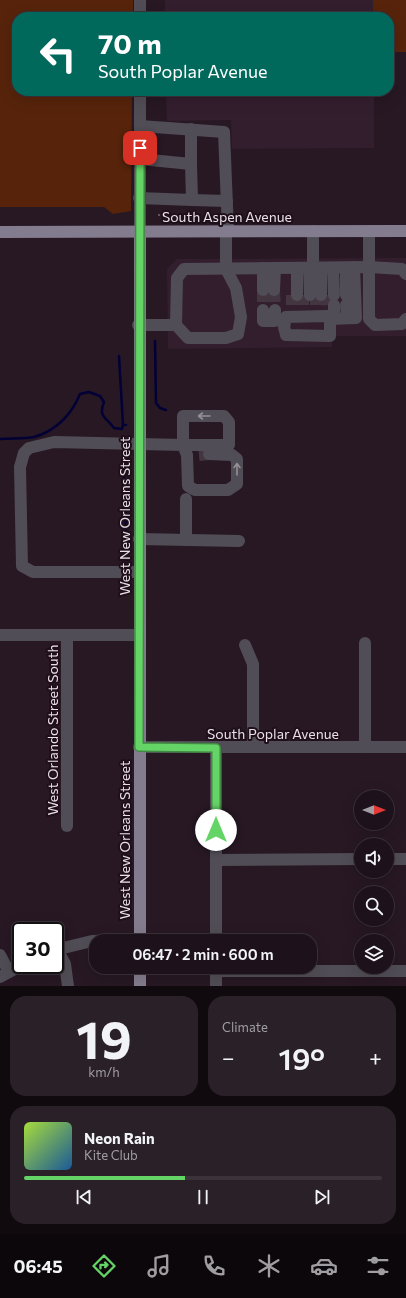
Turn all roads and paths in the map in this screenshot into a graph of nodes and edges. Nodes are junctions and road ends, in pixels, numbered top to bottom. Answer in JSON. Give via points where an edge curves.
{"nodes":[{"id":1,"x":140,"y":0,"type":"edge"},
{"id":2,"x":140,"y":12,"type":"edge"},
{"id":3,"x":140,"y":96,"type":"edge"},
{"id":4,"x":140,"y":126,"type":"junction"},
{"id":5,"x":191,"y":129,"type":"junction"},
{"id":6,"x":140,"y":159,"type":"junction"},
{"id":7,"x":191,"y":164,"type":"junction"},
{"id":8,"x":139,"y":198,"type":"junction"},
{"id":9,"x":192,"y":200,"type":"junction"},
{"id":10,"x":227,"y":201,"type":"junction"},
{"id":11,"x":160,"y":214,"type":"dead end"},
{"id":12,"x":160,"y":218,"type":"dead end"},
{"id":13,"x":227,"y":231,"type":"junction"},
{"id":14,"x":313,"y":231,"type":"junction"},
{"id":15,"x":369,"y":231,"type":"junction"},
{"id":16,"x":406,"y":231,"type":"edge"},
{"id":17,"x":0,"y":232,"type":"edge"},
{"id":18,"x":140,"y":232,"type":"junction"},
{"id":19,"x":369,"y":267,"type":"junction"},
{"id":20,"x":269,"y":268,"type":"junction"},
{"id":21,"x":321,"y":268,"type":"junction"},
{"id":22,"x":226,"y":269,"type":"junction"},
{"id":23,"x":406,"y":274,"type":"edge"},
{"id":24,"x":268,"y":290,"type":"tunnel mouth"},
{"id":25,"x":319,"y":306,"type":"junction"},
{"id":26,"x":269,"y":313,"type":"tunnel mouth"},
{"id":27,"x":406,"y":319,"type":"edge"},
{"id":28,"x":138,"y":325,"type":"junction"},
{"id":29,"x":176,"y":325,"type":"junction"},
{"id":30,"x":284,"y":327,"type":"junction"},
{"id":31,"x":139,"y":444,"type":"junction"},
{"id":32,"x":195,"y":452,"type":"junction"},
{"id":33,"x":186,"y":499,"type":"dead end"},
{"id":34,"x":139,"y":540,"type":"junction"},
{"id":35,"x":186,"y":540,"type":"junction"},
{"id":36,"x":239,"y":541,"type":"dead end"},
{"id":37,"x":139,"y":572,"type":"junction"},
{"id":38,"x":0,"y":635,"type":"edge"},
{"id":39,"x":67,"y":635,"type":"junction"},
{"id":40,"x":139,"y":635,"type":"junction"},
{"id":41,"x":365,"y":643,"type":"dead end"},
{"id":42,"x":244,"y":645,"type":"dead end"},
{"id":43,"x":139,"y":747,"type":"junction"},
{"id":44,"x":406,"y":747,"type":"edge"},
{"id":45,"x":216,"y":748,"type":"junction"},
{"id":46,"x":253,"y":748,"type":"junction"},
{"id":47,"x":365,"y":748,"type":"junction"},
{"id":48,"x":68,"y":826,"type":"dead end"},
{"id":49,"x":354,"y":859,"type":"edge"},
{"id":50,"x":394,"y":859,"type":"edge"},
{"id":51,"x":406,"y":859,"type":"edge"},
{"id":52,"x":216,"y":860,"type":"junction"},
{"id":53,"x":140,"y":934,"type":"edge"},
{"id":54,"x":216,"y":934,"type":"edge"},
{"id":55,"x":89,"y":942,"type":"edge"},
{"id":56,"x":64,"y":947,"type":"edge"},
{"id":57,"x":0,"y":955,"type":"edge"},
{"id":58,"x":64,"y":962,"type":"edge"},
{"id":59,"x":317,"y":970,"type":"edge"},
{"id":60,"x":406,"y":971,"type":"edge"},
{"id":61,"x":140,"y":974,"type":"edge"},
{"id":62,"x":216,"y":974,"type":"edge"},
{"id":63,"x":5,"y":975,"type":"edge"},
{"id":64,"x":68,"y":986,"type":"edge"},
{"id":65,"x":140,"y":986,"type":"edge"},
{"id":66,"x":216,"y":986,"type":"edge"}],
"edges":[{"from":1,"to":2,"type":"street"},
{"from":3,"to":4,"type":"street","name":"West New Orleans Street"},
{"from":4,"to":5,"type":"street"},
{"from":4,"to":6,"type":"street","name":"West New Orleans Street"},
{"from":5,"to":7,"type":"street"},
{"from":5,"to":10,"type":"street","via":[[224,132]]},
{"from":6,"to":7,"type":"street"},
{"from":6,"to":8,"type":"street","name":"West New Orleans Street"},
{"from":7,"to":9,"type":"street"},
{"from":8,"to":9,"type":"street"},
{"from":8,"to":18,"type":"street","name":"West New Orleans Street"},
{"from":9,"to":10,"type":"street"},
{"from":10,"to":13,"type":"street"},
{"from":11,"to":12,"type":"path"},
{"from":13,"to":14,"type":"main road","name":"South Aspen Avenue"},
{"from":13,"to":18,"type":"main road","name":"South Aspen Avenue"},
{"from":13,"to":22,"type":"street"},
{"from":14,"to":15,"type":"main road","name":"South Aspen Avenue"},
{"from":14,"to":21,"type":"street"},
{"from":15,"to":16,"type":"main road","name":"South Aspen Avenue"},
{"from":15,"to":19,"type":"street"},
{"from":17,"to":18,"type":"main road","name":"South Aspen Avenue"},
{"from":18,"to":28,"type":"main road","name":"West New Orleans Street"},
{"from":19,"to":21,"type":"street"},
{"from":19,"to":23,"type":"street","via":[[402,270]]},
{"from":19,"to":27,"type":"street","via":[[369,319],[375,325],[402,324]]},
{"from":20,"to":21,"type":"street"},
{"from":20,"to":22,"type":"street"},
{"from":20,"to":24,"type":"street"},
{"from":21,"to":25,"type":"street"},
{"from":21,"to":25,"type":"street"},
{"from":21,"to":25,"type":"street"},
{"from":21,"to":25,"type":"street"},
{"from":21,"to":25,"type":"street","via":[[356,318]]},
{"from":22,"to":29,"type":"street","via":[[184,269],[178,278]]},
{"from":22,"to":29,"type":"street","via":[[236,288],[241,317],[238,334],[226,338],[188,338]]},
{"from":25,"to":30,"type":"street","via":[[286,317]]},
{"from":25,"to":30,"type":"street","via":[[330,336],[286,335]]},
{"from":26,"to":30,"type":"street","via":[[272,328]]},
{"from":28,"to":29,"type":"street"},
{"from":28,"to":31,"type":"main road","name":"West New Orleans Street"},
{"from":31,"to":32,"type":"street"},
{"from":31,"to":34,"type":"main road","name":"West New Orleans Street"},
{"from":31,"to":37,"type":"street","via":[[54,442],[29,448],[24,453],[20,467],[22,566],[33,572]]},
{"from":32,"to":32,"type":"street","one_way":true,"via":[[229,445],[229,422],[224,416],[184,416]]},
{"from":32,"to":32,"type":"street","one_way":true,"via":[[188,486],[195,490],[228,490],[236,484],[236,459],[232,455]]},
{"from":33,"to":35,"type":"street"},
{"from":34,"to":35,"type":"street"},
{"from":34,"to":37,"type":"main road","name":"West New Orleans Street"},
{"from":35,"to":36,"type":"street"},
{"from":37,"to":40,"type":"main road","name":"West New Orleans Street"},
{"from":38,"to":39,"type":"street"},
{"from":39,"to":40,"type":"street"},
{"from":39,"to":48,"type":"street","name":"West Orlando Street South"},
{"from":40,"to":43,"type":"main road","name":"West New Orleans Street"},
{"from":41,"to":47,"type":"street"},
{"from":42,"to":46,"type":"street","via":[[253,664]]},
{"from":43,"to":45,"type":"street","name":"South Poplar Avenue"},
{"from":43,"to":53,"type":"main road","name":"West New Orleans Street"},
{"from":44,"to":47,"type":"street","name":"South Poplar Avenue"},
{"from":45,"to":46,"type":"street","name":"South Poplar Avenue"},
{"from":45,"to":52,"type":"street"},
{"from":46,"to":47,"type":"street","name":"South Poplar Avenue"},
{"from":49,"to":52,"type":"street"},
{"from":50,"to":51,"type":"street"},
{"from":52,"to":54,"type":"street"},
{"from":55,"to":56,"type":"street"},
{"from":57,"to":63,"type":"street"},
{"from":58,"to":64,"type":"street"},
{"from":59,"to":60,"type":"street"},
{"from":61,"to":65,"type":"main road"},
{"from":62,"to":66,"type":"street"}]}
